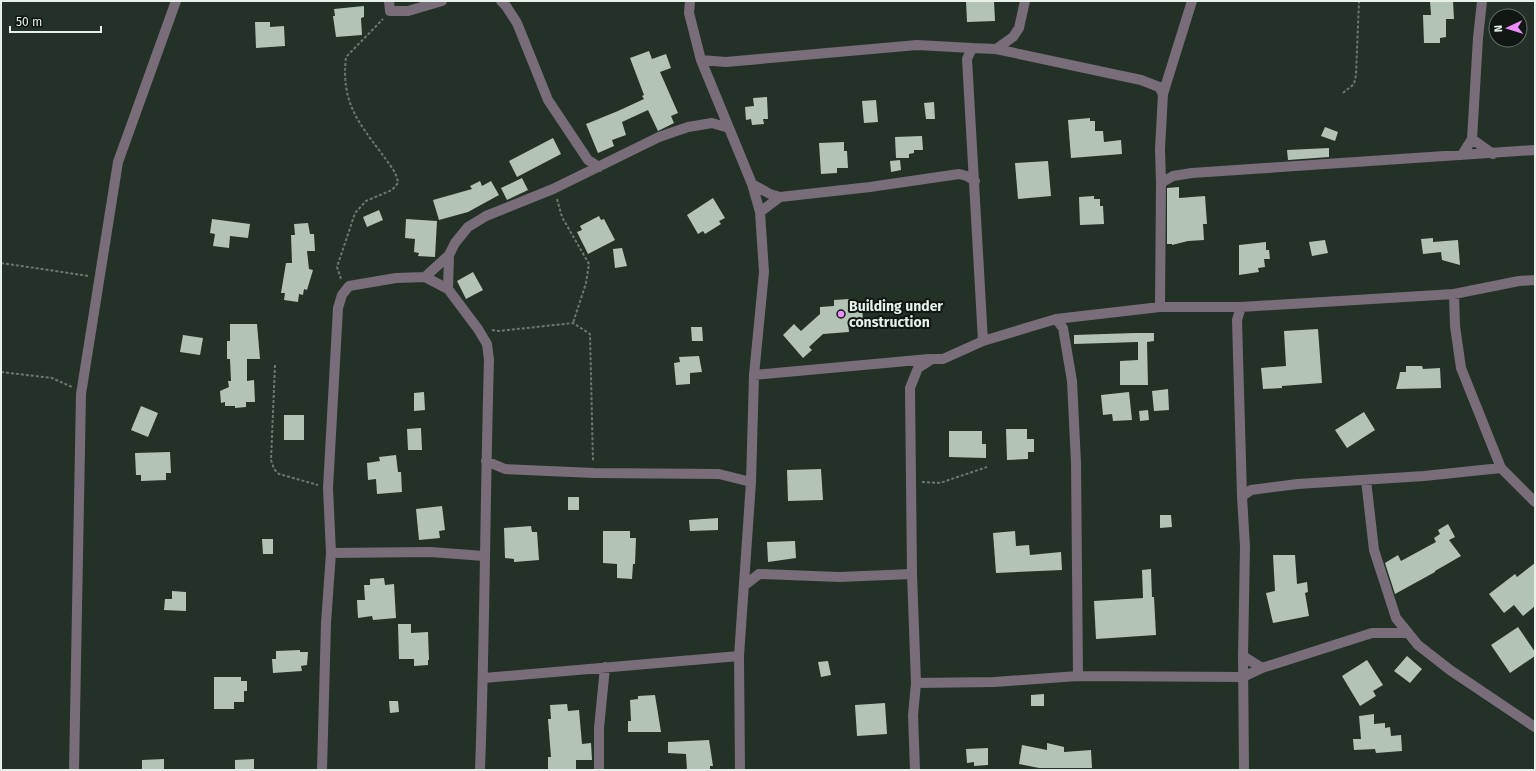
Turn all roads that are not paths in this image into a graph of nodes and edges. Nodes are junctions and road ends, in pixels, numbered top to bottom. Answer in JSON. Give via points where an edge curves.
{"nodes":[{"id":1,"x":176,"y":1,"type":"edge"},
{"id":2,"x":442,"y":1,"type":"edge"},
{"id":3,"x":500,"y":1,"type":"edge"},
{"id":4,"x":690,"y":1,"type":"edge"},
{"id":5,"x":1025,"y":1,"type":"edge"},
{"id":6,"x":1192,"y":1,"type":"edge"},
{"id":7,"x":1482,"y":1,"type":"edge"},
{"id":8,"x":389,"y":6,"type":"edge"},
{"id":9,"x":972,"y":48,"type":"junction"},
{"id":10,"x":996,"y":49,"type":"junction"},
{"id":11,"x":701,"y":60,"type":"junction"},
{"id":12,"x":1163,"y":94,"type":"junction"},
{"id":13,"x":729,"y":128,"type":"junction"},
{"id":14,"x":1472,"y":139,"type":"junction"},
{"id":15,"x":1535,"y":150,"type":"edge"},
{"id":16,"x":1493,"y":154,"type":"junction"},
{"id":17,"x":1462,"y":156,"type":"junction"},
{"id":18,"x":599,"y":167,"type":"junction"},
{"id":19,"x":975,"y":181,"type":"junction"},
{"id":20,"x":1161,"y":183,"type":"junction"},
{"id":21,"x":752,"y":184,"type":"junction"},
{"id":22,"x":780,"y":197,"type":"junction"},
{"id":23,"x":760,"y":212,"type":"junction"},
{"id":24,"x":449,"y":255,"type":"junction"},
{"id":25,"x":425,"y":277,"type":"junction"},
{"id":26,"x":1535,"y":280,"type":"edge"},
{"id":27,"x":448,"y":288,"type":"junction"},
{"id":28,"x":1454,"y":294,"type":"junction"},
{"id":29,"x":1160,"y":307,"type":"junction"},
{"id":30,"x":1241,"y":307,"type":"junction"},
{"id":31,"x":1056,"y":319,"type":"junction"},
{"id":32,"x":983,"y":342,"type":"junction"},
{"id":33,"x":932,"y":359,"type":"junction"},
{"id":34,"x":754,"y":376,"type":"junction"},
{"id":35,"x":486,"y":461,"type":"junction"},
{"id":36,"x":1501,"y":468,"type":"junction"},
{"id":37,"x":505,"y":469,"type":"junction"},
{"id":38,"x":486,"y":479,"type":"junction"},
{"id":39,"x":1366,"y":480,"type":"junction"},
{"id":40,"x":751,"y":482,"type":"junction"},
{"id":41,"x":1242,"y":496,"type":"junction"},
{"id":42,"x":1535,"y":502,"type":"edge"},
{"id":43,"x":331,"y":553,"type":"junction"},
{"id":44,"x":484,"y":556,"type":"junction"},
{"id":45,"x":912,"y":574,"type":"junction"},
{"id":46,"x":745,"y":585,"type":"junction"},
{"id":47,"x":1407,"y":633,"type":"junction"},
{"id":48,"x":739,"y":656,"type":"junction"},
{"id":49,"x":1243,"y":656,"type":"junction"},
{"id":50,"x":605,"y":668,"type":"junction"},
{"id":51,"x":1262,"y":668,"type":"junction"},
{"id":52,"x":1078,"y":676,"type":"junction"},
{"id":53,"x":1243,"y":677,"type":"junction"},
{"id":54,"x":484,"y":678,"type":"junction"},
{"id":55,"x":916,"y":683,"type":"junction"},
{"id":56,"x":1535,"y":727,"type":"edge"},
{"id":57,"x":74,"y":770,"type":"edge"},
{"id":58,"x":322,"y":770,"type":"edge"},
{"id":59,"x":480,"y":770,"type":"edge"},
{"id":60,"x":599,"y":770,"type":"edge"},
{"id":61,"x":740,"y":770,"type":"edge"},
{"id":62,"x":915,"y":770,"type":"edge"},
{"id":63,"x":1244,"y":770,"type":"edge"}],
"edges":[{"from":1,"to":57,"type":"street","via":[[118,162],[81,394]]},
{"from":2,"to":8,"type":"street","via":[[408,11]]},
{"from":3,"to":18,"type":"street","via":[[517,23],[548,100],[588,160]]},
{"from":4,"to":11,"type":"street","via":[[689,13]]},
{"from":5,"to":10,"type":"street","via":[[1013,37]]},
{"from":6,"to":12,"type":"street"},
{"from":7,"to":14,"type":"street"},
{"from":9,"to":10,"type":"street"},
{"from":9,"to":11,"type":"street","via":[[917,45],[726,62]]},
{"from":9,"to":19,"type":"street","via":[[967,59]]},
{"from":10,"to":12,"type":"street","via":[[1141,80],[1159,87]]},
{"from":11,"to":13,"type":"street"},
{"from":12,"to":20,"type":"street"},
{"from":13,"to":18,"type":"street","via":[[712,123],[688,127],[659,137]]},
{"from":13,"to":21,"type":"street"},
{"from":14,"to":16,"type":"street"},
{"from":14,"to":17,"type":"street"},
{"from":15,"to":16,"type":"street"},
{"from":16,"to":17,"type":"street"},
{"from":17,"to":20,"type":"street","via":[[1192,173],[1173,176]]},
{"from":18,"to":24,"type":"street","via":[[486,216],[468,227]]},
{"from":19,"to":22,"type":"street","via":[[959,174]]},
{"from":19,"to":32,"type":"street"},
{"from":20,"to":29,"type":"street"},
{"from":21,"to":22,"type":"street"},
{"from":21,"to":23,"type":"street"},
{"from":22,"to":23,"type":"street"},
{"from":23,"to":34,"type":"street","via":[[764,272]]},
{"from":24,"to":25,"type":"street"},
{"from":24,"to":27,"type":"street"},
{"from":25,"to":27,"type":"street"},
{"from":25,"to":43,"type":"street","via":[[396,278],[349,286],[342,296],[338,308],[328,488]]},
{"from":26,"to":28,"type":"street"},
{"from":27,"to":35,"type":"street","via":[[486,344],[489,360]]},
{"from":28,"to":30,"type":"street"},
{"from":28,"to":36,"type":"street","via":[[1455,326],[1461,368]]},
{"from":29,"to":30,"type":"street"},
{"from":29,"to":31,"type":"street"},
{"from":30,"to":41,"type":"street","via":[[1237,320]]},
{"from":31,"to":32,"type":"street"},
{"from":31,"to":52,"type":"street","via":[[1063,328],[1072,381],[1076,463]]},
{"from":32,"to":33,"type":"street","via":[[943,359]]},
{"from":33,"to":34,"type":"street"},
{"from":33,"to":45,"type":"street","via":[[918,368],[910,388]]},
{"from":34,"to":40,"type":"street"},
{"from":35,"to":37,"type":"street"},
{"from":35,"to":38,"type":"street"},
{"from":36,"to":39,"type":"street"},
{"from":36,"to":42,"type":"street"},
{"from":37,"to":38,"type":"street"},
{"from":37,"to":40,"type":"street","via":[[594,474],[719,474]]},
{"from":38,"to":44,"type":"street"},
{"from":39,"to":41,"type":"street","via":[[1251,490]]},
{"from":39,"to":47,"type":"street","via":[[1374,550],[1396,618]]},
{"from":40,"to":46,"type":"street"},
{"from":41,"to":49,"type":"street","via":[[1245,547]]},
{"from":43,"to":44,"type":"street","via":[[430,552]]},
{"from":43,"to":58,"type":"street","via":[[326,623]]},
{"from":44,"to":54,"type":"street"},
{"from":45,"to":46,"type":"street","via":[[840,577],[759,574]]},
{"from":45,"to":55,"type":"street"},
{"from":46,"to":48,"type":"street"},
{"from":47,"to":51,"type":"street","via":[[1372,633]]},
{"from":47,"to":56,"type":"street","via":[[1450,670]]},
{"from":48,"to":50,"type":"street"},
{"from":48,"to":61,"type":"street"},
{"from":49,"to":51,"type":"street"},
{"from":49,"to":53,"type":"street"},
{"from":50,"to":54,"type":"street"},
{"from":50,"to":60,"type":"street","via":[[599,728]]},
{"from":51,"to":53,"type":"street"},
{"from":52,"to":53,"type":"street"},
{"from":52,"to":55,"type":"street","via":[[994,682]]},
{"from":53,"to":63,"type":"street"},
{"from":54,"to":59,"type":"street"},
{"from":55,"to":62,"type":"street","via":[[913,715]]}]}
